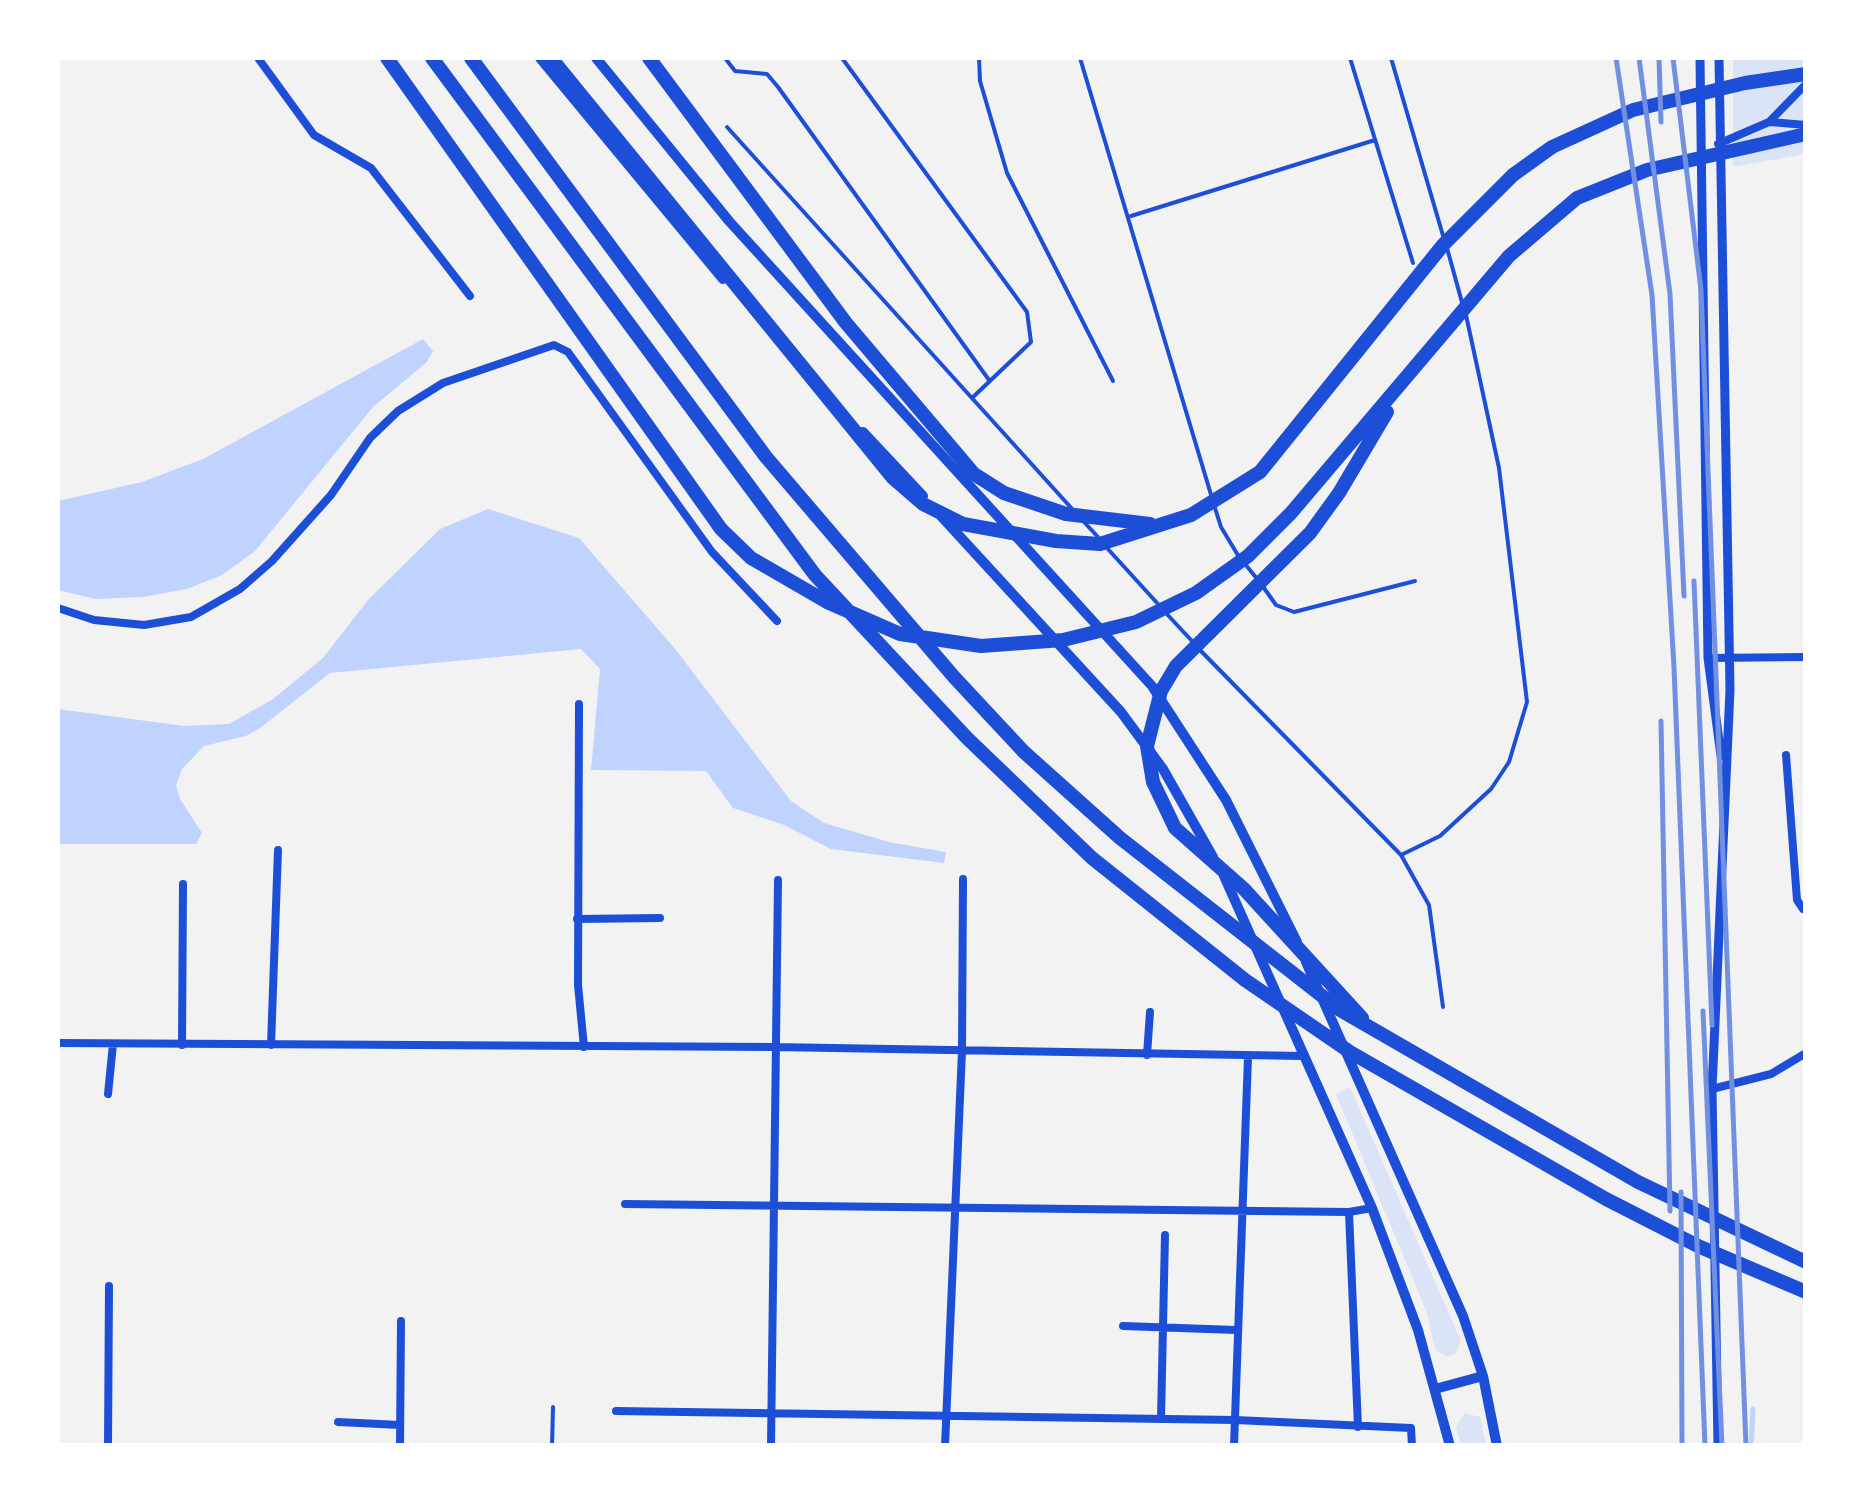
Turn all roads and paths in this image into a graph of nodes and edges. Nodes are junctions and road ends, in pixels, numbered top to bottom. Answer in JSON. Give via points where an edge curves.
{"nodes":[{"id":1,"x":258,"y":58,"type":"edge"},
{"id":2,"x":387,"y":58,"type":"edge"},
{"id":3,"x":432,"y":58,"type":"edge"},
{"id":4,"x":471,"y":58,"type":"edge"},
{"id":5,"x":540,"y":58,"type":"edge"},
{"id":6,"x":551,"y":58,"type":"edge"},
{"id":7,"x":596,"y":58,"type":"edge"},
{"id":8,"x":649,"y":58,"type":"edge"},
{"id":9,"x":725,"y":58,"type":"edge"},
{"id":10,"x":842,"y":58,"type":"edge"},
{"id":11,"x":979,"y":58,"type":"edge"},
{"id":12,"x":1080,"y":58,"type":"edge"},
{"id":13,"x":1350,"y":58,"type":"edge"},
{"id":14,"x":1392,"y":58,"type":"edge"},
{"id":15,"x":1700,"y":58,"type":"edge"},
{"id":16,"x":1719,"y":58,"type":"edge"},
{"id":17,"x":1806,"y":74,"type":"edge"},
{"id":18,"x":1806,"y":84,"type":"edge"},
{"id":19,"x":1769,"y":122,"type":"junction"},
{"id":20,"x":1806,"y":125,"type":"edge"},
{"id":21,"x":727,"y":127,"type":"dead end"},
{"id":22,"x":1806,"y":134,"type":"edge"},
{"id":23,"x":1375,"y":140,"type":"junction"},
{"id":24,"x":1718,"y":144,"type":"junction"},
{"id":25,"x":1130,"y":216,"type":"junction"},
{"id":26,"x":1413,"y":263,"type":"dead end"},
{"id":27,"x":470,"y":296,"type":"dead end"},
{"id":28,"x":989,"y":380,"type":"junction"},
{"id":29,"x":1113,"y":381,"type":"dead end"},
{"id":30,"x":1405,"y":382,"type":"junction"},
{"id":31,"x":972,"y":398,"type":"junction"},
{"id":32,"x":1156,"y":525,"type":"junction"},
{"id":33,"x":1415,"y":581,"type":"dead end"},
{"id":34,"x":58,"y":608,"type":"edge"},
{"id":35,"x":777,"y":621,"type":"dead end"},
{"id":36,"x":1806,"y":657,"type":"edge"},
{"id":37,"x":1708,"y":658,"type":"junction"},
{"id":38,"x":1729,"y":658,"type":"junction"},
{"id":39,"x":579,"y":704,"type":"dead end"},
{"id":40,"x":1786,"y":755,"type":"dead end"},
{"id":41,"x":1724,"y":774,"type":"junction"},
{"id":42,"x":278,"y":850,"type":"dead end"},
{"id":43,"x":1402,"y":855,"type":"junction"},
{"id":44,"x":963,"y":878,"type":"dead end"},
{"id":45,"x":778,"y":880,"type":"dead end"},
{"id":46,"x":183,"y":884,"type":"dead end"},
{"id":47,"x":1803,"y":909,"type":"dead end"},
{"id":48,"x":577,"y":918,"type":"junction"},
{"id":49,"x":660,"y":918,"type":"dead end"},
{"id":50,"x":1444,"y":1007,"type":"dead end"},
{"id":51,"x":1150,"y":1012,"type":"dead end"},
{"id":52,"x":1370,"y":1028,"type":"junction"},
{"id":53,"x":58,"y":1044,"type":"edge"},
{"id":54,"x":113,"y":1044,"type":"junction"},
{"id":55,"x":182,"y":1045,"type":"junction"},
{"id":56,"x":271,"y":1045,"type":"junction"},
{"id":57,"x":584,"y":1047,"type":"junction"},
{"id":58,"x":774,"y":1047,"type":"junction"},
{"id":59,"x":962,"y":1051,"type":"junction"},
{"id":60,"x":1806,"y":1053,"type":"edge"},
{"id":61,"x":1147,"y":1055,"type":"junction"},
{"id":62,"x":1302,"y":1056,"type":"junction"},
{"id":63,"x":1248,"y":1057,"type":"junction"},
{"id":64,"x":1712,"y":1089,"type":"junction"},
{"id":65,"x":108,"y":1094,"type":"dead end"},
{"id":66,"x":772,"y":1202,"type":"junction"},
{"id":67,"x":626,"y":1204,"type":"dead end"},
{"id":68,"x":956,"y":1208,"type":"junction"},
{"id":69,"x":1372,"y":1208,"type":"junction"},
{"id":70,"x":1241,"y":1210,"type":"junction"},
{"id":71,"x":1349,"y":1212,"type":"junction"},
{"id":72,"x":1164,"y":1235,"type":"dead end"},
{"id":73,"x":1806,"y":1262,"type":"edge"},
{"id":74,"x":109,"y":1286,"type":"dead end"},
{"id":75,"x":1806,"y":1292,"type":"edge"},
{"id":76,"x":401,"y":1321,"type":"dead end"},
{"id":77,"x":1123,"y":1326,"type":"dead end"},
{"id":78,"x":1164,"y":1327,"type":"junction"},
{"id":79,"x":1236,"y":1330,"type":"junction"},
{"id":80,"x":1483,"y":1376,"type":"junction"},
{"id":81,"x":1435,"y":1389,"type":"junction"},
{"id":82,"x":553,"y":1407,"type":"dead end"},
{"id":83,"x":616,"y":1411,"type":"dead end"},
{"id":84,"x":946,"y":1414,"type":"junction"},
{"id":85,"x":773,"y":1416,"type":"junction"},
{"id":86,"x":1161,"y":1418,"type":"junction"},
{"id":87,"x":1235,"y":1420,"type":"junction"},
{"id":88,"x":338,"y":1422,"type":"dead end"},
{"id":89,"x":400,"y":1426,"type":"junction"},
{"id":90,"x":1358,"y":1427,"type":"junction"},
{"id":91,"x":108,"y":1446,"type":"edge"},
{"id":92,"x":400,"y":1446,"type":"edge"},
{"id":93,"x":552,"y":1446,"type":"edge"},
{"id":94,"x":771,"y":1446,"type":"edge"},
{"id":95,"x":946,"y":1446,"type":"edge"},
{"id":96,"x":1234,"y":1446,"type":"edge"},
{"id":97,"x":1412,"y":1446,"type":"edge"},
{"id":98,"x":1450,"y":1446,"type":"edge"},
{"id":99,"x":1497,"y":1446,"type":"edge"},
{"id":100,"x":1718,"y":1446,"type":"edge"}],
"edges":[{"from":1,"to":27,"type":"street","via":[[314,135],[370,168]]},
{"from":2,"to":30,"type":"highway","via":[[721,529],[785,579],[900,634],[981,646],[1063,640],[1136,622],[1248,556]]},
{"from":3,"to":75,"type":"highway","via":[[816,575],[967,738],[1092,858],[1244,980],[1350,1052],[1606,1199]]},
{"from":4,"to":52,"type":"highway","via":[[766,456],[954,677],[1024,752],[1120,838],[1269,958]]},
{"from":5,"to":62,"type":"main road","via":[[690,243],[1120,712],[1163,769],[1240,904]]},
{"from":6,"to":32,"type":"highway","via":[[852,432],[923,504],[963,524],[1056,542],[1100,544]]},
{"from":7,"to":80,"type":"main road","via":[[729,220],[1152,686],[1189,737],[1274,888],[1440,1261]]},
{"from":8,"to":32,"type":"highway","via":[[846,323],[974,474],[1004,493],[1066,514]]},
{"from":9,"to":28,"type":"lane","via":[[735,71],[767,74],[778,87]]},
{"from":10,"to":28,"type":"lane","via":[[1027,312],[1031,342]]},
{"from":11,"to":29,"type":"lane","via":[[1007,173]]},
{"from":12,"to":25,"type":"lane"},
{"from":13,"to":23,"type":"lane"},
{"from":14,"to":43,"type":"lane","via":[[1478,354],[1527,702],[1509,762],[1491,789],[1440,836]]},
{"from":15,"to":37,"type":"street"},
{"from":16,"to":24,"type":"street"},
{"from":17,"to":32,"type":"highway","via":[[1633,110],[1513,174],[1430,260],[1260,472],[1191,515]]},
{"from":18,"to":19,"type":"street"},
{"from":19,"to":20,"type":"street"},
{"from":19,"to":24,"type":"street"},
{"from":21,"to":31,"type":"lane"},
{"from":22,"to":30,"type":"highway","via":[[1647,170],[1577,198],[1509,256]]},
{"from":23,"to":25,"type":"lane"},
{"from":23,"to":26,"type":"lane"},
{"from":24,"to":38,"type":"street"},
{"from":25,"to":33,"type":"lane","via":[[1221,528],[1264,589],[1294,612]]},
{"from":28,"to":31,"type":"lane"},
{"from":30,"to":52,"type":"highway","via":[[1340,494],[1310,532],[1176,666],[1161,691],[1147,746],[1153,782],[1175,828],[1244,889]]},
{"from":31,"to":43,"type":"lane","via":[[1230,684]]},
{"from":34,"to":35,"type":"street","via":[[144,625],[192,617],[272,561],[398,411],[443,382],[554,345],[568,352],[712,552]]},
{"from":36,"to":38,"type":"street"},
{"from":37,"to":38,"type":"street"},
{"from":37,"to":41,"type":"street"},
{"from":38,"to":41,"type":"street"},
{"from":39,"to":48,"type":"street"},
{"from":40,"to":47,"type":"street"},
{"from":41,"to":64,"type":"street"},
{"from":42,"to":56,"type":"street"},
{"from":43,"to":50,"type":"lane","via":[[1429,905]]},
{"from":44,"to":59,"type":"street"},
{"from":45,"to":58,"type":"street"},
{"from":46,"to":55,"type":"street"},
{"from":48,"to":49,"type":"street"},
{"from":48,"to":57,"type":"street"},
{"from":51,"to":61,"type":"street"},
{"from":52,"to":73,"type":"highway","via":[[1638,1182]]},
{"from":53,"to":54,"type":"street"},
{"from":54,"to":55,"type":"street"},
{"from":54,"to":65,"type":"street"},
{"from":55,"to":56,"type":"street"},
{"from":56,"to":57,"type":"street"},
{"from":57,"to":58,"type":"street"},
{"from":58,"to":59,"type":"street"},
{"from":58,"to":66,"type":"street"},
{"from":59,"to":61,"type":"street"},
{"from":59,"to":68,"type":"street"},
{"from":60,"to":64,"type":"street","via":[[1771,1074]]},
{"from":61,"to":63,"type":"street"},
{"from":62,"to":63,"type":"street"},
{"from":62,"to":69,"type":"main road"},
{"from":63,"to":70,"type":"street"},
{"from":64,"to":100,"type":"street"},
{"from":66,"to":67,"type":"street"},
{"from":66,"to":68,"type":"street"},
{"from":66,"to":85,"type":"street"},
{"from":68,"to":70,"type":"street"},
{"from":68,"to":84,"type":"street"},
{"from":69,"to":71,"type":"street"},
{"from":69,"to":81,"type":"main road"},
{"from":70,"to":71,"type":"street"},
{"from":70,"to":79,"type":"street"},
{"from":71,"to":90,"type":"street"},
{"from":72,"to":78,"type":"street"},
{"from":74,"to":91,"type":"street"},
{"from":76,"to":89,"type":"street"},
{"from":77,"to":78,"type":"street"},
{"from":78,"to":79,"type":"street"},
{"from":78,"to":86,"type":"street"},
{"from":79,"to":87,"type":"street"},
{"from":80,"to":81,"type":"main road"},
{"from":80,"to":99,"type":"main road"},
{"from":81,"to":98,"type":"main road"},
{"from":82,"to":93,"type":"lane"},
{"from":83,"to":85,"type":"street"},
{"from":84,"to":85,"type":"street"},
{"from":84,"to":86,"type":"street"},
{"from":84,"to":95,"type":"street"},
{"from":85,"to":94,"type":"street"},
{"from":86,"to":87,"type":"street"},
{"from":87,"to":90,"type":"street"},
{"from":87,"to":96,"type":"street"},
{"from":88,"to":89,"type":"street"},
{"from":89,"to":92,"type":"street"},
{"from":90,"to":97,"type":"street","via":[[1412,1428]]}]}
